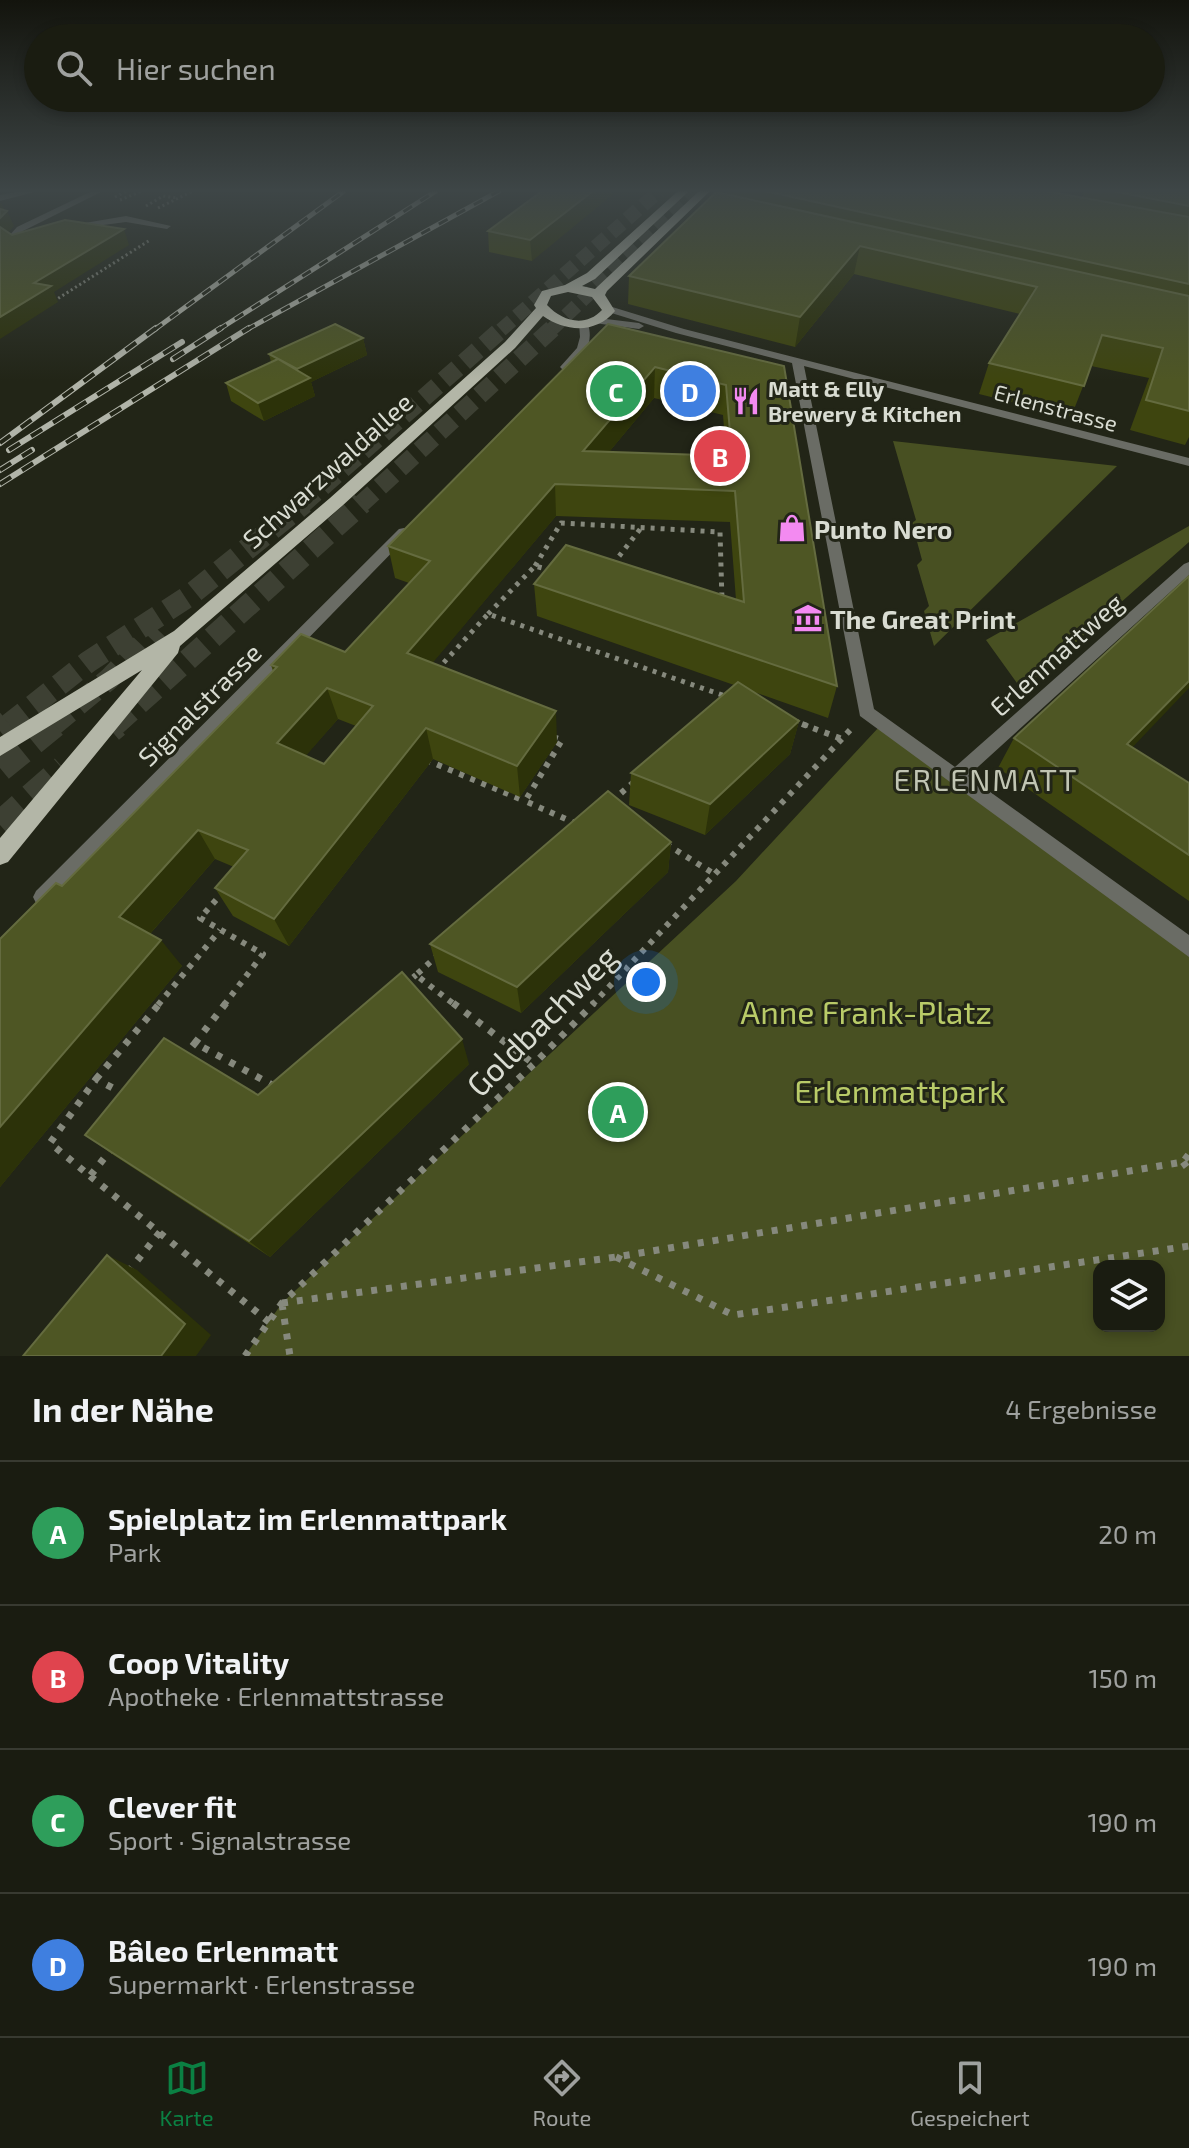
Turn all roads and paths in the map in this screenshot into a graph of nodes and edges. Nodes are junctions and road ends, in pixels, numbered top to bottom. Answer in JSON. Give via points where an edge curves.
{"nodes":[{"id":1,"x":127,"y":254,"type":"edge"},
{"id":2,"x":615,"y":254,"type":"edge"},
{"id":3,"x":639,"y":254,"type":"edge"},
{"id":4,"x":569,"y":288,"type":"junction"},
{"id":5,"x":599,"y":296,"type":"junction"},
{"id":6,"x":53,"y":301,"type":"dead end"},
{"id":7,"x":542,"y":309,"type":"junction"},
{"id":8,"x":609,"y":309,"type":"junction"},
{"id":9,"x":559,"y":322,"type":"junction"},
{"id":10,"x":590,"y":323,"type":"junction"},
{"id":11,"x":680,"y":331,"type":"junction"},
{"id":12,"x":510,"y":345,"type":"junction"},
{"id":13,"x":797,"y":361,"type":"junction"},
{"id":14,"x":551,"y":382,"type":"edge"},
{"id":15,"x":1189,"y":462,"type":"edge"},
{"id":16,"x":414,"y":521,"type":"edge"},
{"id":17,"x":641,"y":528,"type":"junction"},
{"id":18,"x":535,"y":566,"type":"junction"},
{"id":19,"x":1189,"y":567,"type":"edge"},
{"id":20,"x":606,"y":572,"type":"edge"},
{"id":21,"x":560,"y":573,"type":"edge"},
{"id":22,"x":723,"y":604,"type":"edge"},
{"id":23,"x":488,"y":614,"type":"junction"},
{"id":24,"x":181,"y":636,"type":"junction"},
{"id":25,"x":432,"y":677,"type":"edge"},
{"id":26,"x":721,"y":709,"type":"edge"},
{"id":27,"x":866,"y":712,"type":"junction"},
{"id":28,"x":787,"y":719,"type":"edge"},
{"id":29,"x":548,"y":735,"type":"edge"},
{"id":30,"x":842,"y":739,"type":"junction"},
{"id":31,"x":0,"y":748,"type":"tunnel mouth"},
{"id":32,"x":413,"y":755,"type":"edge"},
{"id":33,"x":640,"y":777,"type":"edge"},
{"id":34,"x":955,"y":777,"type":"junction"},
{"id":35,"x":525,"y":801,"type":"junction"},
{"id":36,"x":605,"y":807,"type":"edge"},
{"id":37,"x":571,"y":837,"type":"edge"},
{"id":38,"x":655,"y":837,"type":"edge"},
{"id":39,"x":0,"y":855,"type":"edge"},
{"id":40,"x":716,"y":875,"type":"junction"},
{"id":41,"x":229,"y":884,"type":"edge"},
{"id":42,"x":27,"y":913,"type":"edge"},
{"id":43,"x":220,"y":930,"type":"junction"},
{"id":44,"x":451,"y":943,"type":"edge"},
{"id":45,"x":1189,"y":947,"type":"edge"},
{"id":46,"x":416,"y":975,"type":"junction"},
{"id":47,"x":392,"y":996,"type":"edge"},
{"id":48,"x":195,"y":1043,"type":"junction"},
{"id":49,"x":534,"y":1064,"type":"junction"},
{"id":50,"x":175,"y":1068,"type":"edge"},
{"id":51,"x":96,"y":1079,"type":"junction"},
{"id":52,"x":284,"y":1091,"type":"edge"},
{"id":53,"x":133,"y":1099,"type":"edge"},
{"id":54,"x":118,"y":1141,"type":"edge"},
{"id":55,"x":1189,"y":1154,"type":"edge"},
{"id":56,"x":1186,"y":1166,"type":"edge"},
{"id":57,"x":90,"y":1176,"type":"junction"},
{"id":58,"x":160,"y":1232,"type":"junction"},
{"id":59,"x":1189,"y":1246,"type":"edge"},
{"id":60,"x":616,"y":1257,"type":"junction"},
{"id":61,"x":120,"y":1282,"type":"edge"},
{"id":62,"x":282,"y":1303,"type":"junction"},
{"id":63,"x":269,"y":1322,"type":"junction"},
{"id":64,"x":245,"y":1356,"type":"edge"},
{"id":65,"x":290,"y":1356,"type":"edge"}],
"edges":[{"from":1,"to":6,"type":"path"},
{"from":2,"to":4,"type":"main road"},
{"from":3,"to":5,"type":"main road"},
{"from":4,"to":5,"type":"main road"},
{"from":4,"to":7,"type":"main road","name":"Schwarzwaldallee","via":[[546,294]]},
{"from":5,"to":8,"type":"main road"},
{"from":7,"to":9,"type":"main road"},
{"from":7,"to":12,"type":"main road","name":"Schwarzwaldallee"},
{"from":8,"to":10,"type":"main road"},
{"from":8,"to":11,"type":"street","name":"Erlenstrasse"},
{"from":9,"to":10,"type":"main road"},
{"from":9,"to":12,"type":"main road","name":"Schwarzwaldallee"},
{"from":10,"to":11,"type":"street","name":"Erlenstrasse"},
{"from":10,"to":14,"type":"street","via":[[580,353]]},
{"from":11,"to":13,"type":"street","name":"Erlenstrasse"},
{"from":12,"to":24,"type":"main road","name":"Schwarzwaldallee"},
{"from":13,"to":15,"type":"street","name":"Erlenstrasse"},
{"from":13,"to":27,"type":"street"},
{"from":16,"to":42,"type":"street","name":"Signalstrasse"},
{"from":17,"to":18,"type":"path","via":[[561,523]]},
{"from":17,"to":20,"type":"path"},
{"from":17,"to":22,"type":"path","via":[[720,532]]},
{"from":18,"to":21,"type":"path"},
{"from":18,"to":23,"type":"path"},
{"from":19,"to":34,"type":"street","name":"Erlenmattweg"},
{"from":23,"to":25,"type":"path"},
{"from":23,"to":26,"type":"path","via":[[733,699]]},
{"from":24,"to":31,"type":"main road","name":"Schwarzwaldallee"},
{"from":24,"to":39,"type":"main road","name":"Schwarzwaldallee"},
{"from":27,"to":30,"type":"path","name":"Goldbachweg"},
{"from":27,"to":34,"type":"street"},
{"from":28,"to":30,"type":"path"},
{"from":29,"to":35,"type":"path","via":[[562,740]]},
{"from":30,"to":40,"type":"path","name":"Goldbachweg"},
{"from":32,"to":35,"type":"path"},
{"from":33,"to":36,"type":"path"},
{"from":34,"to":45,"type":"street"},
{"from":35,"to":37,"type":"path","via":[[583,827]]},
{"from":38,"to":40,"type":"path"},
{"from":40,"to":49,"type":"path","name":"Goldbachweg"},
{"from":41,"to":43,"type":"path","via":[[200,918]]},
{"from":43,"to":48,"type":"path","via":[[263,954]]},
{"from":43,"to":51,"type":"path"},
{"from":44,"to":46,"type":"path"},
{"from":46,"to":47,"type":"path"},
{"from":46,"to":49,"type":"path"},
{"from":48,"to":50,"type":"path"},
{"from":48,"to":52,"type":"path"},
{"from":49,"to":62,"type":"path","name":"Goldbachweg"},
{"from":51,"to":53,"type":"path"},
{"from":51,"to":57,"type":"path","via":[[50,1143]]},
{"from":54,"to":57,"type":"path"},
{"from":55,"to":56,"type":"path"},
{"from":56,"to":60,"type":"path"},
{"from":57,"to":58,"type":"path"},
{"from":58,"to":61,"type":"path"},
{"from":58,"to":63,"type":"path"},
{"from":59,"to":60,"type":"path","via":[[733,1315]]},
{"from":60,"to":62,"type":"path"},
{"from":62,"to":63,"type":"path","name":"Goldbachweg"},
{"from":62,"to":65,"type":"path"},
{"from":63,"to":64,"type":"path","name":"Goldbachweg"}]}
